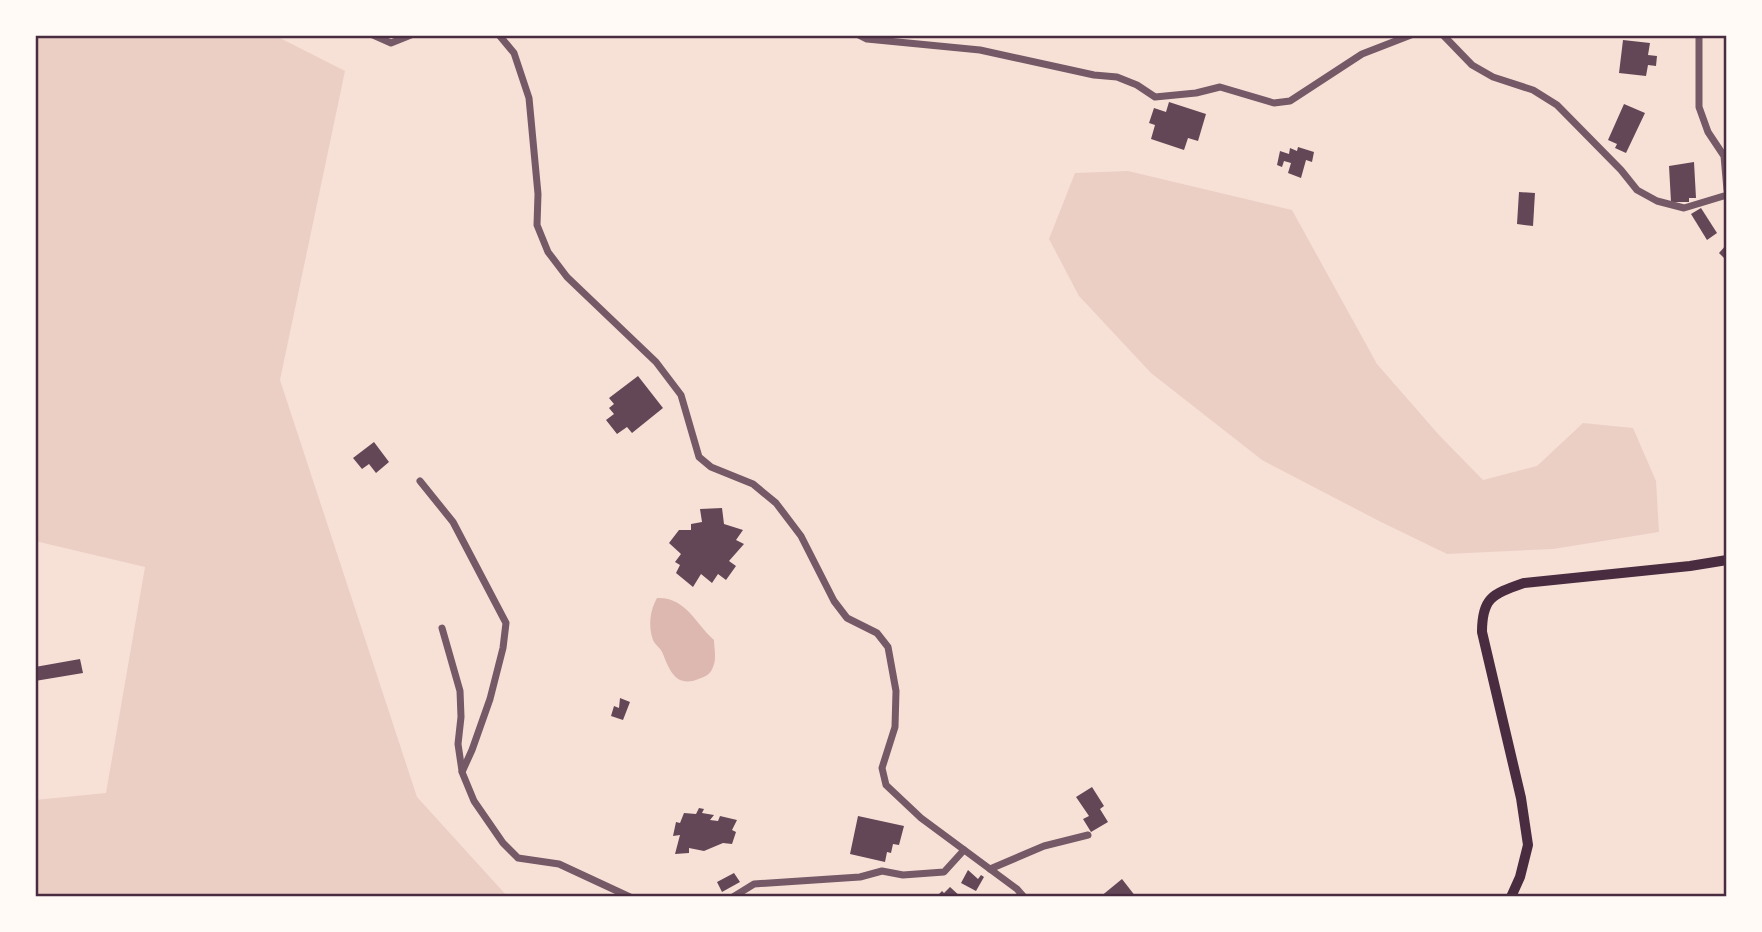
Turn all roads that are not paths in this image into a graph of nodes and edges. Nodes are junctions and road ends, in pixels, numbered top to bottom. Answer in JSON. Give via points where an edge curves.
{"nodes":[{"id":1,"x":373,"y":35,"type":"edge"},
{"id":2,"x":411,"y":35,"type":"edge"},
{"id":3,"x":499,"y":35,"type":"edge"},
{"id":4,"x":859,"y":35,"type":"edge"},
{"id":5,"x":1411,"y":35,"type":"edge"},
{"id":6,"x":1443,"y":35,"type":"edge"},
{"id":7,"x":1699,"y":35,"type":"edge"},
{"id":8,"x":1727,"y":190,"type":"edge"},
{"id":9,"x":1727,"y":195,"type":"edge"},
{"id":10,"x":420,"y":481,"type":"dead end"},
{"id":11,"x":1727,"y":560,"type":"edge"},
{"id":12,"x":442,"y":628,"type":"dead end"},
{"id":13,"x":462,"y":772,"type":"junction"},
{"id":14,"x":1088,"y":835,"type":"dead end"},
{"id":15,"x":964,"y":850,"type":"junction"},
{"id":16,"x":990,"y":869,"type":"junction"},
{"id":17,"x":630,"y":897,"type":"edge"},
{"id":18,"x":733,"y":897,"type":"edge"},
{"id":19,"x":1024,"y":897,"type":"edge"},
{"id":20,"x":1511,"y":897,"type":"edge"}],
"edges":[{"from":1,"to":2,"type":"street","via":[[391,43]]},
{"from":3,"to":15,"type":"street","via":[[514,53],[529,98],[537,225],[548,252],[567,277],[662,370],[681,396],[699,457],[752,484],[776,503],[801,536],[846,618],[877,633],[888,647],[895,727],[882,768],[886,785]]},
{"from":4,"to":5,"type":"street","via":[[980,50],[1117,77],[1155,97],[1220,86],[1274,103],[1290,101],[1362,54]]},
{"from":6,"to":9,"type":"street","via":[[1472,65],[1534,90],[1557,105],[1637,190],[1684,208]]},
{"from":7,"to":8,"type":"street","via":[[1699,107],[1724,156]]},
{"from":10,"to":13,"type":"street","via":[[453,522],[506,623],[490,699]]},
{"from":11,"to":20,"type":"main road","via":[[1524,583],[1499,592],[1488,602],[1482,614],[1482,632],[1528,845]]},
{"from":12,"to":13,"type":"street","via":[[460,691]]},
{"from":13,"to":17,"type":"street","via":[[474,801],[518,858],[559,864]]},
{"from":14,"to":16,"type":"street","via":[[1044,846]]},
{"from":15,"to":16,"type":"street"},
{"from":15,"to":18,"type":"street","via":[[944,873],[882,871],[860,877],[754,884]]},
{"from":16,"to":19,"type":"street"}]}
